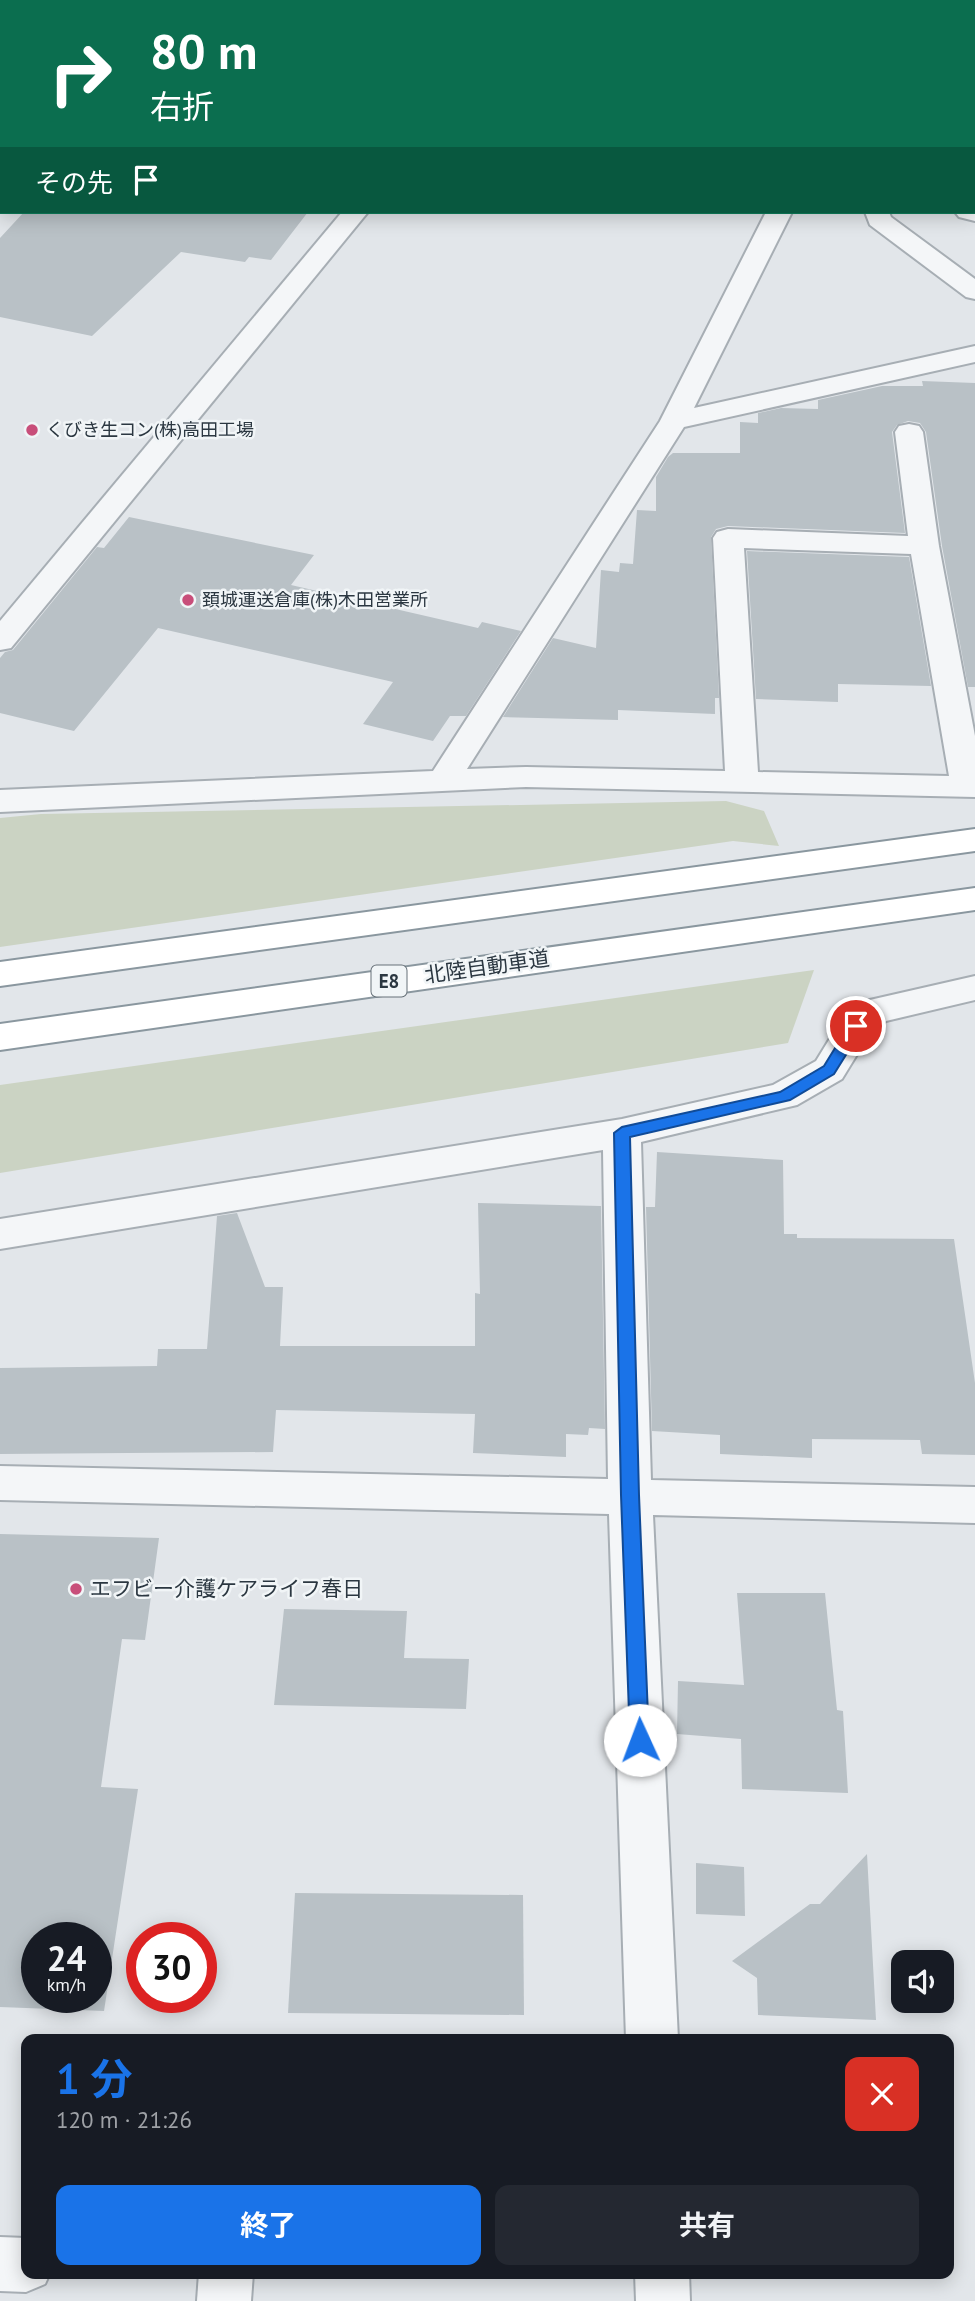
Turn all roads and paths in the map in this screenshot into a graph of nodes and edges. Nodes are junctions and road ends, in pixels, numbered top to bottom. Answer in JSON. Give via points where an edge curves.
{"nodes":[{"id":1,"x":353,"y":214,"type":"edge"},
{"id":2,"x":778,"y":214,"type":"edge"},
{"id":3,"x":878,"y":214,"type":"edge"},
{"id":4,"x":975,"y":291,"type":"edge"},
{"id":5,"x":975,"y":354,"type":"edge"},
{"id":6,"x":674,"y":421,"type":"junction"},
{"id":7,"x":909,"y":432,"type":"dead end"},
{"id":8,"x":924,"y":546,"type":"junction"},
{"id":9,"x":0,"y":641,"type":"edge"},
{"id":10,"x":444,"y":780,"type":"junction"},
{"id":11,"x":742,"y":780,"type":"junction"},
{"id":12,"x":971,"y":787,"type":"edge"},
{"id":13,"x":0,"y":801,"type":"edge"},
{"id":14,"x":975,"y":841,"type":"edge"},
{"id":15,"x":975,"y":900,"type":"edge"},
{"id":16,"x":0,"y":974,"type":"edge"},
{"id":17,"x":975,"y":988,"type":"edge"},
{"id":18,"x":0,"y":1037,"type":"edge"},
{"id":19,"x":622,"y":1133,"type":"junction"},
{"id":20,"x":0,"y":1234,"type":"edge"},
{"id":21,"x":0,"y":1483,"type":"edge"},
{"id":22,"x":630,"y":1495,"type":"junction"},
{"id":23,"x":975,"y":1505,"type":"edge"},
{"id":24,"x":652,"y":2034,"type":"edge"},
{"id":25,"x":0,"y":2264,"type":"edge"},
{"id":26,"x":21,"y":2265,"type":"edge"},
{"id":27,"x":226,"y":2279,"type":"edge"},
{"id":28,"x":662,"y":2279,"type":"edge"},
{"id":29,"x":224,"y":2301,"type":"edge"},
{"id":30,"x":663,"y":2301,"type":"edge"}],
"edges":[{"from":1,"to":9,"type":"street"},
{"from":2,"to":6,"type":"street"},
{"from":3,"to":4,"type":"street","via":[[879,220]]},
{"from":5,"to":6,"type":"street"},
{"from":6,"to":10,"type":"street"},
{"from":7,"to":8,"type":"street"},
{"from":8,"to":11,"type":"street","via":[[728,538]]},
{"from":8,"to":12,"type":"street"},
{"from":10,"to":11,"type":"street"},
{"from":10,"to":13,"type":"street"},
{"from":11,"to":12,"type":"street"},
{"from":14,"to":16,"type":"highway"},
{"from":15,"to":18,"type":"highway","name":"北陸自動車道","number":"E8"},
{"from":17,"to":19,"type":"street","via":[[874,1011],[856,1026],[829,1070],[784,1096]]},
{"from":19,"to":20,"type":"street"},
{"from":19,"to":22,"type":"street"},
{"from":21,"to":22,"type":"street"},
{"from":22,"to":23,"type":"street"},
{"from":22,"to":24,"type":"street"},
{"from":25,"to":26,"type":"street"},
{"from":27,"to":29,"type":"street"},
{"from":28,"to":30,"type":"street"}]}
